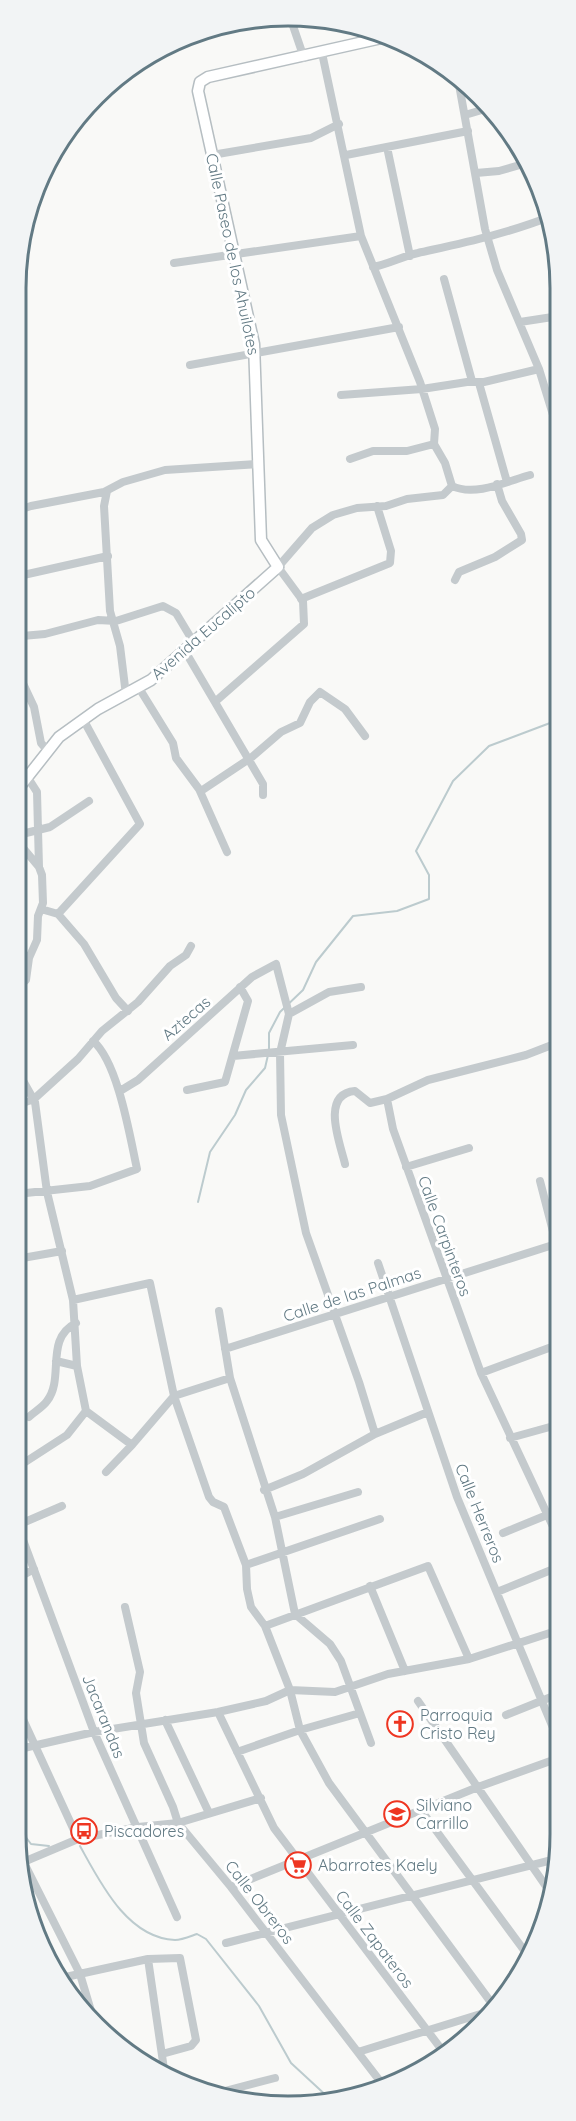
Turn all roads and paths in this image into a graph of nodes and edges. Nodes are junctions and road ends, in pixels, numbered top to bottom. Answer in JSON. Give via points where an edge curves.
{"nodes":[{"id":1,"x":293,"y":26,"type":"edge"},
{"id":2,"x":374,"y":40,"type":"edge"},
{"id":3,"x":322,"y":53,"type":"junction"},
{"id":4,"x":304,"y":58,"type":"junction"},
{"id":5,"x":460,"y":90,"type":"edge"},
{"id":6,"x":481,"y":110,"type":"edge"},
{"id":7,"x":465,"y":115,"type":"junction"},
{"id":8,"x":339,"y":124,"type":"junction"},
{"id":9,"x":468,"y":131,"type":"junction"},
{"id":10,"x":387,"y":147,"type":"junction"},
{"id":11,"x":212,"y":155,"type":"junction"},
{"id":12,"x":346,"y":155,"type":"junction"},
{"id":13,"x":519,"y":165,"type":"edge"},
{"id":14,"x":476,"y":173,"type":"junction"},
{"id":15,"x":542,"y":220,"type":"edge"},
{"id":16,"x":361,"y":236,"type":"junction"},
{"id":17,"x":488,"y":238,"type":"junction"},
{"id":18,"x":234,"y":254,"type":"junction"},
{"id":19,"x":410,"y":256,"type":"junction"},
{"id":20,"x":174,"y":263,"type":"dead end"},
{"id":21,"x":373,"y":267,"type":"junction"},
{"id":22,"x":444,"y":279,"type":"dead end"},
{"id":23,"x":550,"y":317,"type":"edge"},
{"id":24,"x":520,"y":322,"type":"junction"},
{"id":25,"x":399,"y":327,"type":"junction"},
{"id":26,"x":255,"y":353,"type":"junction"},
{"id":27,"x":190,"y":365,"type":"dead end"},
{"id":28,"x":539,"y":369,"type":"junction"},
{"id":29,"x":475,"y":382,"type":"junction"},
{"id":30,"x":422,"y":388,"type":"junction"},
{"id":31,"x":340,"y":395,"type":"dead end"},
{"id":32,"x":550,"y":405,"type":"edge"},
{"id":33,"x":434,"y":444,"type":"junction"},
{"id":34,"x":350,"y":459,"type":"dead end"},
{"id":35,"x":258,"y":464,"type":"junction"},
{"id":36,"x":530,"y":475,"type":"dead end"},
{"id":37,"x":507,"y":482,"type":"junction"},
{"id":38,"x":497,"y":484,"type":"junction"},
{"id":39,"x":452,"y":486,"type":"junction"},
{"id":40,"x":107,"y":491,"type":"junction"},
{"id":41,"x":378,"y":506,"type":"junction"},
{"id":42,"x":26,"y":508,"type":"edge"},
{"id":43,"x":108,"y":556,"type":"junction"},
{"id":44,"x":278,"y":567,"type":"junction"},
{"id":45,"x":26,"y":575,"type":"edge"},
{"id":46,"x":455,"y":580,"type":"dead end"},
{"id":47,"x":301,"y":598,"type":"junction"},
{"id":48,"x":113,"y":621,"type":"junction"},
{"id":49,"x":26,"y":636,"type":"edge"},
{"id":50,"x":190,"y":647,"type":"junction"},
{"id":51,"x":139,"y":688,"type":"junction"},
{"id":52,"x":26,"y":690,"type":"edge"},
{"id":53,"x":126,"y":694,"type":"junction"},
{"id":54,"x":216,"y":701,"type":"junction"},
{"id":55,"x":83,"y":719,"type":"junction"},
{"id":56,"x":365,"y":736,"type":"dead end"},
{"id":57,"x":48,"y":751,"type":"junction"},
{"id":58,"x":248,"y":759,"type":"junction"},
{"id":59,"x":28,"y":778,"type":"joint"},
{"id":60,"x":201,"y":791,"type":"junction"},
{"id":61,"x":263,"y":795,"type":"dead end"},
{"id":62,"x":89,"y":801,"type":"dead end"},
{"id":63,"x":36,"y":830,"type":"junction"},
{"id":64,"x":26,"y":833,"type":"edge"},
{"id":65,"x":26,"y":852,"type":"edge"},
{"id":66,"x":227,"y":852,"type":"dead end"},
{"id":67,"x":39,"y":867,"type":"junction"},
{"id":68,"x":40,"y":909,"type":"junction"},
{"id":69,"x":58,"y":914,"type":"junction"},
{"id":70,"x":191,"y":946,"type":"dead end"},
{"id":71,"x":26,"y":957,"type":"edge"},
{"id":72,"x":29,"y":958,"type":"junction"},
{"id":73,"x":26,"y":980,"type":"edge"},
{"id":74,"x":240,"y":987,"type":"junction"},
{"id":75,"x":361,"y":987,"type":"dead end"},
{"id":76,"x":128,"y":1011,"type":"junction"},
{"id":77,"x":289,"y":1014,"type":"junction"},
{"id":78,"x":93,"y":1041,"type":"junction"},
{"id":79,"x":353,"y":1045,"type":"dead end"},
{"id":80,"x":550,"y":1045,"type":"edge"},
{"id":81,"x":280,"y":1053,"type":"junction"},
{"id":82,"x":233,"y":1056,"type":"junction"},
{"id":83,"x":26,"y":1084,"type":"edge"},
{"id":84,"x":188,"y":1090,"type":"dead end"},
{"id":85,"x":120,"y":1091,"type":"junction"},
{"id":86,"x":34,"y":1099,"type":"junction"},
{"id":87,"x":387,"y":1099,"type":"junction"},
{"id":88,"x":26,"y":1102,"type":"edge"},
{"id":89,"x":469,"y":1148,"type":"dead end"},
{"id":90,"x":345,"y":1164,"type":"dead end"},
{"id":91,"x":406,"y":1167,"type":"junction"},
{"id":92,"x":540,"y":1181,"type":"dead end"},
{"id":93,"x":46,"y":1192,"type":"junction"},
{"id":94,"x":26,"y":1193,"type":"edge"},
{"id":95,"x":550,"y":1221,"type":"edge"},
{"id":96,"x":550,"y":1247,"type":"edge"},
{"id":97,"x":62,"y":1251,"type":"junction"},
{"id":98,"x":26,"y":1257,"type":"edge"},
{"id":99,"x":378,"y":1263,"type":"dead end"},
{"id":100,"x":445,"y":1278,"type":"junction"},
{"id":101,"x":387,"y":1298,"type":"junction"},
{"id":102,"x":73,"y":1300,"type":"junction"},
{"id":103,"x":219,"y":1311,"type":"dead end"},
{"id":104,"x":335,"y":1315,"type":"junction"},
{"id":105,"x":76,"y":1323,"type":"junction"},
{"id":106,"x":550,"y":1348,"type":"edge"},
{"id":107,"x":225,"y":1349,"type":"junction"},
{"id":108,"x":56,"y":1361,"type":"junction"},
{"id":109,"x":77,"y":1366,"type":"junction"},
{"id":110,"x":481,"y":1373,"type":"junction"},
{"id":111,"x":230,"y":1378,"type":"junction"},
{"id":112,"x":174,"y":1396,"type":"junction"},
{"id":113,"x":86,"y":1411,"type":"junction"},
{"id":114,"x":428,"y":1412,"type":"junction"},
{"id":115,"x":29,"y":1417,"type":"dead end"},
{"id":116,"x":550,"y":1427,"type":"edge"},
{"id":117,"x":375,"y":1434,"type":"junction"},
{"id":118,"x":510,"y":1438,"type":"junction"},
{"id":119,"x":132,"y":1444,"type":"junction"},
{"id":120,"x":26,"y":1462,"type":"edge"},
{"id":121,"x":106,"y":1472,"type":"dead end"},
{"id":122,"x":264,"y":1490,"type":"junction"},
{"id":123,"x":357,"y":1492,"type":"dead end"},
{"id":124,"x":62,"y":1506,"type":"dead end"},
{"id":125,"x":547,"y":1515,"type":"junction"},
{"id":126,"x":275,"y":1517,"type":"junction"},
{"id":127,"x":380,"y":1519,"type":"dead end"},
{"id":128,"x":26,"y":1520,"type":"edge"},
{"id":129,"x":550,"y":1520,"type":"edge"},
{"id":130,"x":503,"y":1533,"type":"dead end"},
{"id":131,"x":26,"y":1547,"type":"edge"},
{"id":132,"x":284,"y":1552,"type":"junction"},
{"id":133,"x":246,"y":1565,"type":"junction"},
{"id":134,"x":34,"y":1569,"type":"junction"},
{"id":135,"x":550,"y":1570,"type":"edge"},
{"id":136,"x":26,"y":1573,"type":"edge"},
{"id":137,"x":370,"y":1586,"type":"junction"},
{"id":138,"x":497,"y":1592,"type":"junction"},
{"id":139,"x":124,"y":1607,"type":"dead end"},
{"id":140,"x":295,"y":1614,"type":"junction"},
{"id":141,"x":265,"y":1626,"type":"junction"},
{"id":142,"x":550,"y":1633,"type":"edge"},
{"id":143,"x":519,"y":1645,"type":"junction"},
{"id":144,"x":469,"y":1659,"type":"junction"},
{"id":145,"x":405,"y":1671,"type":"junction"},
{"id":146,"x":351,"y":1685,"type":"junction"},
{"id":147,"x":290,"y":1690,"type":"junction"},
{"id":148,"x":550,"y":1697,"type":"edge"},
{"id":149,"x":543,"y":1700,"type":"junction"},
{"id":150,"x":418,"y":1701,"type":"dead end"},
{"id":151,"x":218,"y":1712,"type":"junction"},
{"id":152,"x":360,"y":1713,"type":"junction"},
{"id":153,"x":506,"y":1715,"type":"dead end"},
{"id":154,"x":550,"y":1719,"type":"edge"},
{"id":155,"x":165,"y":1720,"type":"junction"},
{"id":156,"x":140,"y":1724,"type":"junction"},
{"id":157,"x":26,"y":1725,"type":"edge"},
{"id":158,"x":300,"y":1730,"type":"junction"},
{"id":159,"x":94,"y":1732,"type":"junction"},
{"id":160,"x":370,"y":1743,"type":"dead end"},
{"id":161,"x":36,"y":1746,"type":"junction"},
{"id":162,"x":26,"y":1748,"type":"edge"},
{"id":163,"x":237,"y":1752,"type":"junction"},
{"id":164,"x":550,"y":1761,"type":"edge"},
{"id":165,"x":478,"y":1787,"type":"junction"},
{"id":166,"x":261,"y":1798,"type":"junction"},
{"id":167,"x":422,"y":1810,"type":"junction"},
{"id":168,"x":209,"y":1813,"type":"junction"},
{"id":169,"x":178,"y":1823,"type":"junction"},
{"id":170,"x":138,"y":1827,"type":"junction"},
{"id":171,"x":365,"y":1833,"type":"junction"},
{"id":172,"x":78,"y":1839,"type":"junction"},
{"id":173,"x":27,"y":1860,"type":"edge"},
{"id":174,"x":298,"y":1860,"type":"junction"},
{"id":175,"x":549,"y":1861,"type":"edge"},
{"id":176,"x":531,"y":1865,"type":"junction"},
{"id":177,"x":30,"y":1877,"type":"edge"},
{"id":178,"x":472,"y":1879,"type":"junction"},
{"id":179,"x":545,"y":1885,"type":"edge"},
{"id":180,"x":231,"y":1887,"type":"junction"},
{"id":181,"x":411,"y":1895,"type":"junction"},
{"id":182,"x":338,"y":1913,"type":"junction"},
{"id":183,"x":177,"y":1917,"type":"dead end"},
{"id":184,"x":265,"y":1931,"type":"junction"},
{"id":185,"x":226,"y":1943,"type":"dead end"},
{"id":186,"x":523,"y":1949,"type":"edge"},
{"id":187,"x":148,"y":1959,"type":"junction"},
{"id":188,"x":80,"y":1974,"type":"junction"},
{"id":189,"x":68,"y":1976,"type":"edge"},
{"id":190,"x":490,"y":2001,"type":"edge"},
{"id":191,"x":89,"y":2003,"type":"edge"},
{"id":192,"x":478,"y":2015,"type":"edge"},
{"id":193,"x":426,"y":2029,"type":"junction"},
{"id":194,"x":440,"y":2047,"type":"edge"},
{"id":195,"x":358,"y":2052,"type":"junction"},
{"id":196,"x":162,"y":2054,"type":"junction"},
{"id":197,"x":163,"y":2063,"type":"edge"},
{"id":198,"x":275,"y":2078,"type":"dead end"},
{"id":199,"x":379,"y":2079,"type":"edge"},
{"id":200,"x":232,"y":2089,"type":"edge"}],
"edges":[{"from":1,"to":4,"type":"street"},
{"from":2,"to":3,"type":"street"},
{"from":3,"to":4,"type":"street"},
{"from":3,"to":8,"type":"street"},
{"from":4,"to":11,"type":"street","name":"Calle Paseo de los Ahuilotes","via":[[208,77],[200,82],[198,91]]},
{"from":5,"to":7,"type":"street"},
{"from":6,"to":7,"type":"street"},
{"from":7,"to":9,"type":"street"},
{"from":8,"to":11,"type":"street","via":[[311,138]]},
{"from":8,"to":12,"type":"street"},
{"from":9,"to":10,"type":"street"},
{"from":9,"to":14,"type":"street"},
{"from":10,"to":12,"type":"street"},
{"from":10,"to":19,"type":"street"},
{"from":11,"to":18,"type":"street","name":"Calle Paseo de los Ahuilotes"},
{"from":12,"to":16,"type":"street"},
{"from":13,"to":14,"type":"street"},
{"from":14,"to":17,"type":"street"},
{"from":15,"to":17,"type":"street"},
{"from":16,"to":18,"type":"street"},
{"from":16,"to":21,"type":"street"},
{"from":17,"to":19,"type":"street"},
{"from":17,"to":24,"type":"street"},
{"from":18,"to":20,"type":"street"},
{"from":18,"to":26,"type":"street","name":"Calle Paseo de los Ahuilotes"},
{"from":19,"to":21,"type":"street"},
{"from":21,"to":25,"type":"street"},
{"from":22,"to":29,"type":"street"},
{"from":23,"to":24,"type":"street"},
{"from":24,"to":28,"type":"street"},
{"from":25,"to":26,"type":"street"},
{"from":25,"to":30,"type":"street"},
{"from":26,"to":27,"type":"street"},
{"from":26,"to":35,"type":"street","name":"Calle Paseo de los Ahuilotes"},
{"from":28,"to":29,"type":"street"},
{"from":28,"to":32,"type":"street"},
{"from":29,"to":30,"type":"street"},
{"from":29,"to":37,"type":"street"},
{"from":30,"to":31,"type":"street"},
{"from":30,"to":33,"type":"street","via":[[435,429]]},
{"from":33,"to":34,"type":"street","via":[[407,451],[373,451]]},
{"from":33,"to":39,"type":"street"},
{"from":35,"to":40,"type":"street","via":[[165,470],[123,482]]},
{"from":35,"to":44,"type":"street","name":"Calle Paseo de los Ahuilotes","via":[[261,540]]},
{"from":36,"to":37,"type":"street"},
{"from":37,"to":38,"type":"street"},
{"from":38,"to":39,"type":"street","via":[[468,491]]},
{"from":38,"to":46,"type":"street","via":[[522,538],[511,548],[459,572]]},
{"from":39,"to":41,"type":"street","via":[[443,495]]},
{"from":40,"to":42,"type":"street"},
{"from":40,"to":43,"type":"street","via":[[104,506]]},
{"from":41,"to":44,"type":"street","via":[[357,508],[322,521]]},
{"from":41,"to":47,"type":"street","via":[[391,551],[390,563]]},
{"from":43,"to":45,"type":"street"},
{"from":43,"to":48,"type":"street"},
{"from":44,"to":47,"type":"street"},
{"from":44,"to":50,"type":"street","name":"Avenida Eucalipto"},
{"from":47,"to":54,"type":"street","via":[[305,612],[301,627]]},
{"from":48,"to":49,"type":"street","via":[[98,620]]},
{"from":48,"to":50,"type":"street","via":[[169,607],[176,613]]},
{"from":48,"to":53,"type":"street"},
{"from":50,"to":51,"type":"street","name":"Avenida Eucalipto"},
{"from":50,"to":54,"type":"street"},
{"from":51,"to":53,"type":"street","name":"Avenida Eucalipto"},
{"from":51,"to":60,"type":"street","via":[[173,743],[176,758]]},
{"from":52,"to":57,"type":"street","via":[[34,707],[41,743]]},
{"from":53,"to":55,"type":"street","name":"Avenida Eucalipto"},
{"from":54,"to":58,"type":"street"},
{"from":55,"to":57,"type":"street","name":"Avenida Eucalipto"},
{"from":55,"to":69,"type":"street","via":[[140,824]]},
{"from":56,"to":58,"type":"street","via":[[349,713],[321,692],[310,702],[300,723],[280,732]]},
{"from":57,"to":59,"type":"street","name":"Avenida Eucalipto"},
{"from":58,"to":60,"type":"street"},
{"from":58,"to":61,"type":"street","via":[[263,784]]},
{"from":59,"to":63,"type":"street","via":[[37,792]]},
{"from":60,"to":66,"type":"street"},
{"from":62,"to":63,"type":"street","via":[[50,827]]},
{"from":63,"to":64,"type":"street"},
{"from":63,"to":67,"type":"street"},
{"from":65,"to":67,"type":"street"},
{"from":67,"to":68,"type":"street"},
{"from":68,"to":69,"type":"street"},
{"from":68,"to":72,"type":"street","via":[[35,947]]},
{"from":69,"to":76,"type":"street","via":[[84,944],[113,994]]},
{"from":70,"to":76,"type":"street"},
{"from":71,"to":72,"type":"street"},
{"from":72,"to":73,"type":"street"},
{"from":74,"to":77,"type":"street","name":"Aztecas","via":[[276,964]]},
{"from":74,"to":82,"type":"street","via":[[248,1000]]},
{"from":74,"to":85,"type":"street","name":"Aztecas","via":[[138,1080]]},
{"from":75,"to":77,"type":"street","via":[[329,992]]},
{"from":76,"to":78,"type":"street"},
{"from":77,"to":81,"type":"street"},
{"from":78,"to":85,"type":"street","via":[[102,1051]]},
{"from":78,"to":86,"type":"street"},
{"from":79,"to":81,"type":"street"},
{"from":80,"to":87,"type":"street","via":[[428,1080]]},
{"from":81,"to":82,"type":"street"},
{"from":81,"to":104,"type":"street","via":[[281,1115],[306,1233]]},
{"from":82,"to":84,"type":"street","via":[[224,1083]]},
{"from":83,"to":86,"type":"street"},
{"from":85,"to":93,"type":"street","via":[[137,1169],[90,1186]]},
{"from":86,"to":88,"type":"street"},
{"from":86,"to":93,"type":"street"},
{"from":87,"to":90,"type":"street","via":[[370,1103],[356,1091],[339,1099],[334,1120]]},
{"from":87,"to":91,"type":"street","name":"Calle Carpinteros"},
{"from":89,"to":91,"type":"street"},
{"from":91,"to":100,"type":"street","name":"Calle Carpinteros"},
{"from":92,"to":95,"type":"street"},
{"from":93,"to":94,"type":"street"},
{"from":93,"to":97,"type":"street"},
{"from":96,"to":100,"type":"street","name":"Calle de las Palmas"},
{"from":97,"to":98,"type":"street"},
{"from":97,"to":102,"type":"street"},
{"from":99,"to":101,"type":"street","name":"Calle Herreros"},
{"from":100,"to":101,"type":"street","name":"Calle de las Palmas"},
{"from":100,"to":110,"type":"street","name":"Calle Carpinteros"},
{"from":101,"to":104,"type":"street","name":"Calle de las Palmas"},
{"from":101,"to":114,"type":"street","name":"Calle Herreros"},
{"from":102,"to":105,"type":"street"},
{"from":102,"to":112,"type":"street","via":[[150,1283]]},
{"from":103,"to":107,"type":"street"},
{"from":104,"to":107,"type":"street","name":"Calle de las Palmas"},
{"from":104,"to":117,"type":"street"},
{"from":105,"to":108,"type":"street","via":[[64,1331]]},
{"from":105,"to":109,"type":"street"},
{"from":106,"to":110,"type":"street"},
{"from":107,"to":111,"type":"street"},
{"from":108,"to":109,"type":"street"},
{"from":108,"to":115,"type":"street","via":[[48,1401]]},
{"from":109,"to":113,"type":"street"},
{"from":110,"to":118,"type":"street","name":"Calle Carpinteros"},
{"from":111,"to":112,"type":"street"},
{"from":111,"to":122,"type":"street"},
{"from":112,"to":119,"type":"street"},
{"from":112,"to":133,"type":"street","via":[[209,1497],[224,1507]]},
{"from":113,"to":119,"type":"street"},
{"from":113,"to":120,"type":"street","via":[[67,1435]]},
{"from":114,"to":117,"type":"street"},
{"from":114,"to":138,"type":"street","name":"Calle Herreros","via":[[457,1497]]},
{"from":116,"to":118,"type":"street"},
{"from":117,"to":122,"type":"street","via":[[303,1474]]},
{"from":118,"to":125,"type":"street","name":"Calle Carpinteros"},
{"from":119,"to":121,"type":"street"},
{"from":122,"to":126,"type":"street"},
{"from":123,"to":126,"type":"street"},
{"from":124,"to":128,"type":"street"},
{"from":125,"to":129,"type":"street","name":"Calle Carpinteros"},
{"from":125,"to":130,"type":"street"},
{"from":126,"to":132,"type":"street"},
{"from":127,"to":132,"type":"street"},
{"from":131,"to":134,"type":"street","name":"Jacarandas"},
{"from":132,"to":133,"type":"street"},
{"from":132,"to":140,"type":"street"},
{"from":133,"to":141,"type":"street","via":[[251,1606]]},
{"from":134,"to":136,"type":"street"},
{"from":134,"to":159,"type":"street","name":"Jacarandas"},
{"from":135,"to":138,"type":"street"},
{"from":137,"to":140,"type":"street"},
{"from":137,"to":144,"type":"street","via":[[428,1566]]},
{"from":137,"to":145,"type":"street"},
{"from":138,"to":143,"type":"street","name":"Calle Herreros"},
{"from":139,"to":156,"type":"street","name":"Calle Obreros","via":[[140,1672],[136,1693]]},
{"from":140,"to":141,"type":"street"},
{"from":140,"to":146,"type":"street","via":[[330,1644]]},
{"from":141,"to":147,"type":"street"},
{"from":142,"to":143,"type":"street"},
{"from":143,"to":144,"type":"street"},
{"from":143,"to":149,"type":"street","name":"Calle Herreros"},
{"from":144,"to":145,"type":"street"},
{"from":145,"to":146,"type":"street"},
{"from":146,"to":147,"type":"street","via":[[334,1692]]},
{"from":146,"to":152,"type":"street"},
{"from":147,"to":151,"type":"street","via":[[266,1701]]},
{"from":147,"to":158,"type":"street"},
{"from":148,"to":149,"type":"street"},
{"from":149,"to":153,"type":"street"},
{"from":149,"to":154,"type":"street","name":"Calle Herreros"},
{"from":150,"to":165,"type":"street"},
{"from":151,"to":155,"type":"street"},
{"from":151,"to":163,"type":"street","name":"Calle Zapateros"},
{"from":152,"to":158,"type":"street"},
{"from":152,"to":160,"type":"street"},
{"from":155,"to":156,"type":"street"},
{"from":155,"to":168,"type":"street"},
{"from":156,"to":159,"type":"street"},
{"from":156,"to":169,"type":"street","name":"Calle Obreros","via":[[144,1743]]},
{"from":157,"to":161,"type":"street"},
{"from":158,"to":163,"type":"street"},
{"from":158,"to":171,"type":"street","via":[[329,1783]]},
{"from":159,"to":161,"type":"street"},
{"from":159,"to":170,"type":"street","name":"Jacarandas"},
{"from":161,"to":162,"type":"street"},
{"from":161,"to":172,"type":"street"},
{"from":163,"to":166,"type":"street","name":"Calle Zapateros"},
{"from":164,"to":165,"type":"street"},
{"from":165,"to":167,"type":"street"},
{"from":165,"to":176,"type":"street"},
{"from":166,"to":168,"type":"street"},
{"from":166,"to":174,"type":"street","name":"Calle Zapateros","via":[[274,1828]]},
{"from":167,"to":171,"type":"street"},
{"from":167,"to":178,"type":"street"},
{"from":168,"to":169,"type":"street"},
{"from":169,"to":170,"type":"street"},
{"from":169,"to":180,"type":"street","name":"Calle Obreros"},
{"from":170,"to":172,"type":"street"},
{"from":170,"to":183,"type":"street","name":"Jacarandas"},
{"from":171,"to":174,"type":"street"},
{"from":171,"to":181,"type":"street"},
{"from":172,"to":173,"type":"street"},
{"from":174,"to":180,"type":"street"},
{"from":174,"to":182,"type":"street","name":"Calle Zapateros"},
{"from":175,"to":176,"type":"street"},
{"from":176,"to":178,"type":"street"},
{"from":176,"to":179,"type":"street"},
{"from":177,"to":188,"type":"street"},
{"from":178,"to":181,"type":"street"},
{"from":178,"to":186,"type":"street"},
{"from":180,"to":184,"type":"street","name":"Calle Obreros"},
{"from":181,"to":182,"type":"street"},
{"from":181,"to":190,"type":"street"},
{"from":182,"to":184,"type":"street"},
{"from":182,"to":193,"type":"street","name":"Calle Zapateros"},
{"from":184,"to":185,"type":"street"},
{"from":184,"to":195,"type":"street","name":"Calle Obreros"},
{"from":187,"to":188,"type":"street"},
{"from":187,"to":196,"type":"street"},
{"from":187,"to":196,"type":"street","via":[[180,1958],[196,2040],[191,2046]]},
{"from":188,"to":189,"type":"street"},
{"from":188,"to":191,"type":"street"},
{"from":192,"to":193,"type":"street"},
{"from":193,"to":194,"type":"street","name":"Calle Zapateros"},
{"from":193,"to":195,"type":"street"},
{"from":195,"to":199,"type":"street","name":"Calle Obreros"},
{"from":196,"to":197,"type":"street"},
{"from":198,"to":200,"type":"street"}]}
